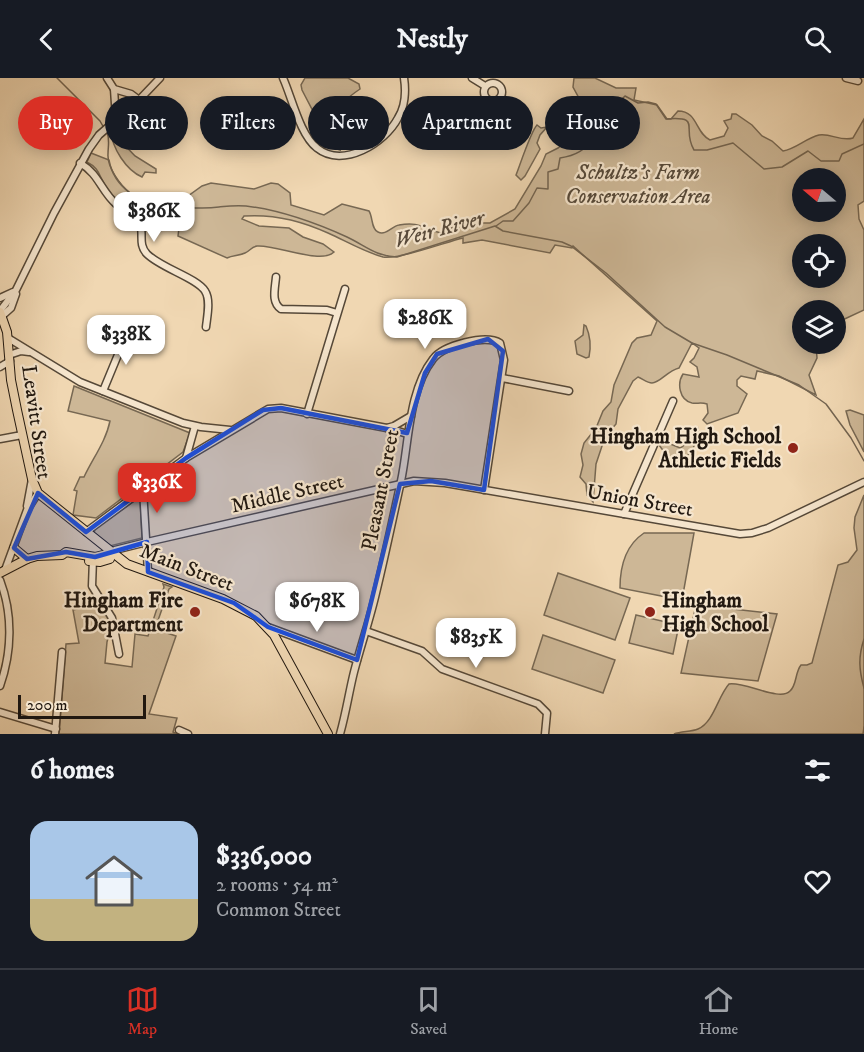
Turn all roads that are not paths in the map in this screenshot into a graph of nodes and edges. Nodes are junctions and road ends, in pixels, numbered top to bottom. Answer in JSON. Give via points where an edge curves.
{"nodes":[{"id":1,"x":107,"y":78,"type":"edge"},
{"id":2,"x":160,"y":78,"type":"edge"},
{"id":3,"x":284,"y":78,"type":"edge"},
{"id":4,"x":404,"y":78,"type":"edge"},
{"id":5,"x":472,"y":78,"type":"edge"},
{"id":6,"x":846,"y":78,"type":"edge"},
{"id":7,"x":858,"y":81,"type":"dead end"},
{"id":8,"x":485,"y":86,"type":"dead end"},
{"id":9,"x":114,"y":89,"type":"junction"},
{"id":10,"x":114,"y":96,"type":"edge"},
{"id":11,"x":134,"y":96,"type":"edge"},
{"id":12,"x":143,"y":96,"type":"edge"},
{"id":13,"x":105,"y":129,"type":"edge"},
{"id":14,"x":81,"y":163,"type":"junction"},
{"id":15,"x":276,"y":278,"type":"dead end"},
{"id":16,"x":345,"y":289,"type":"dead end"},
{"id":17,"x":16,"y":290,"type":"junction"},
{"id":18,"x":0,"y":298,"type":"edge"},
{"id":19,"x":1,"y":313,"type":"edge"},
{"id":20,"x":337,"y":313,"type":"junction"},
{"id":21,"x":206,"y":327,"type":"dead end"},
{"id":22,"x":127,"y":333,"type":"dead end"},
{"id":23,"x":8,"y":338,"type":"junction"},
{"id":24,"x":35,"y":355,"type":"junction"},
{"id":25,"x":9,"y":358,"type":"junction"},
{"id":26,"x":0,"y":367,"type":"edge"},
{"id":27,"x":502,"y":378,"type":"junction"},
{"id":28,"x":102,"y":391,"type":"junction"},
{"id":29,"x":569,"y":391,"type":"dead end"},
{"id":30,"x":673,"y":401,"type":"dead end"},
{"id":31,"x":307,"y":414,"type":"junction"},
{"id":32,"x":411,"y":416,"type":"junction"},
{"id":33,"x":195,"y":426,"type":"junction"},
{"id":34,"x":386,"y":428,"type":"junction"},
{"id":35,"x":231,"y":430,"type":"junction"},
{"id":36,"x":407,"y":434,"type":"junction"},
{"id":37,"x":22,"y":435,"type":"junction"},
{"id":38,"x":0,"y":439,"type":"edge"},
{"id":39,"x":186,"y":458,"type":"junction"},
{"id":40,"x":32,"y":479,"type":"junction"},
{"id":41,"x":864,"y":482,"type":"edge"},
{"id":42,"x":400,"y":484,"type":"junction"},
{"id":43,"x":143,"y":489,"type":"junction"},
{"id":44,"x":484,"y":490,"type":"junction"},
{"id":45,"x":38,"y":494,"type":"junction"},
{"id":46,"x":27,"y":510,"type":"junction"},
{"id":47,"x":624,"y":513,"type":"junction"},
{"id":48,"x":86,"y":532,"type":"junction"},
{"id":49,"x":147,"y":542,"type":"junction"},
{"id":50,"x":14,"y":548,"type":"junction"},
{"id":51,"x":111,"y":553,"type":"junction"},
{"id":52,"x":27,"y":559,"type":"junction"},
{"id":53,"x":93,"y":559,"type":"junction"},
{"id":54,"x":2,"y":572,"type":"edge"},
{"id":55,"x":148,"y":572,"type":"junction"},
{"id":56,"x":0,"y":580,"type":"edge"},
{"id":57,"x":268,"y":627,"type":"junction"},
{"id":58,"x":366,"y":631,"type":"junction"},
{"id":59,"x":62,"y":652,"type":"dead end"},
{"id":60,"x":119,"y":654,"type":"dead end"},
{"id":61,"x":357,"y":660,"type":"junction"},
{"id":62,"x":0,"y":686,"type":"edge"},
{"id":63,"x":0,"y":712,"type":"edge"},
{"id":64,"x":178,"y":730,"type":"dead end"},
{"id":65,"x":56,"y":732,"type":"edge"},
{"id":66,"x":188,"y":734,"type":"edge"},
{"id":67,"x":328,"y":734,"type":"edge"},
{"id":68,"x":340,"y":734,"type":"edge"},
{"id":69,"x":545,"y":734,"type":"edge"}],
"edges":[{"from":1,"to":9,"type":"street"},
{"from":2,"to":12,"type":"street"},
{"from":3,"to":4,"type":"street","via":[[308,139],[323,152],[341,156],[367,147],[395,124],[403,106]]},
{"from":5,"to":8,"type":"street"},
{"from":6,"to":7,"type":"street"},
{"from":9,"to":10,"type":"street"},
{"from":9,"to":11,"type":"street"},
{"from":13,"to":14,"type":"street"},
{"from":14,"to":17,"type":"street"},
{"from":14,"to":21,"type":"street","via":[[94,173],[110,198],[138,219],[147,255],[205,291]]},
{"from":15,"to":20,"type":"street","via":[[274,300],[281,309]]},
{"from":16,"to":20,"type":"street"},
{"from":17,"to":18,"type":"street"},
{"from":17,"to":19,"type":"street","via":[[11,308]]},
{"from":19,"to":23,"type":"main road","name":"Leavitt Street"},
{"from":20,"to":31,"type":"street"},
{"from":22,"to":28,"type":"street"},
{"from":23,"to":24,"type":"street"},
{"from":23,"to":25,"type":"main road","name":"Leavitt Street"},
{"from":24,"to":25,"type":"street","via":[[21,351]]},
{"from":24,"to":28,"type":"street"},
{"from":25,"to":26,"type":"street"},
{"from":25,"to":37,"type":"main road","name":"Leavitt Street"},
{"from":27,"to":29,"type":"street"},
{"from":27,"to":32,"type":"street","name":"Pleasant Street","via":[[503,351],[495,340],[478,340],[443,351],[428,368]]},
{"from":27,"to":44,"type":"street"},
{"from":28,"to":33,"type":"street"},
{"from":30,"to":47,"type":"street"},
{"from":31,"to":34,"type":"street"},
{"from":31,"to":35,"type":"street","via":[[268,408]]},
{"from":32,"to":34,"type":"street"},
{"from":32,"to":36,"type":"street","name":"Pleasant Street"},
{"from":33,"to":35,"type":"street"},
{"from":33,"to":39,"type":"street"},
{"from":34,"to":36,"type":"street"},
{"from":35,"to":39,"type":"street"},
{"from":36,"to":42,"type":"street","name":"Pleasant Street"},
{"from":37,"to":38,"type":"street"},
{"from":37,"to":40,"type":"main road","name":"Leavitt Street"},
{"from":39,"to":43,"type":"street"},
{"from":40,"to":45,"type":"main road"},
{"from":40,"to":46,"type":"street","name":"Leavitt Street"},
{"from":41,"to":47,"type":"street","name":"Union Street","via":[[777,524],[748,533]]},
{"from":42,"to":44,"type":"street","name":"Union Street","via":[[430,481]]},
{"from":42,"to":49,"type":"street","name":"Middle Street"},
{"from":42,"to":58,"type":"street","name":"Pleasant Street"},
{"from":43,"to":48,"type":"street"},
{"from":43,"to":49,"type":"street"},
{"from":44,"to":47,"type":"street","name":"Union Street"},
{"from":45,"to":46,"type":"street","name":"Leavitt Street"},
{"from":45,"to":48,"type":"main road"},
{"from":46,"to":50,"type":"street","name":"Leavitt Street"},
{"from":48,"to":51,"type":"main road"},
{"from":49,"to":51,"type":"street","name":"Middle Street"},
{"from":49,"to":55,"type":"street"},
{"from":50,"to":52,"type":"main road"},
{"from":50,"to":54,"type":"street","name":"Leavitt Street"},
{"from":51,"to":53,"type":"main road","name":"Main Street"},
{"from":51,"to":55,"type":"main road","name":"Main Street"},
{"from":52,"to":53,"type":"main road","name":"Main Street","via":[[66,552]]},
{"from":52,"to":54,"type":"main road","name":"Main Street"},
{"from":53,"to":60,"type":"street","via":[[92,586],[112,618]]},
{"from":55,"to":57,"type":"main road","name":"Main Street","via":[[234,603]]},
{"from":56,"to":62,"type":"street","via":[[10,615]]},
{"from":57,"to":61,"type":"street"},
{"from":57,"to":67,"type":"main road","name":"Main Street"},
{"from":58,"to":61,"type":"street","name":"Pleasant Street"},
{"from":58,"to":69,"type":"street","via":[[422,651],[442,669],[538,704],[547,713]]},
{"from":59,"to":65,"type":"street"},
{"from":61,"to":68,"type":"street","name":"Pleasant Street"},
{"from":63,"to":65,"type":"street"},
{"from":64,"to":66,"type":"street"}]}
